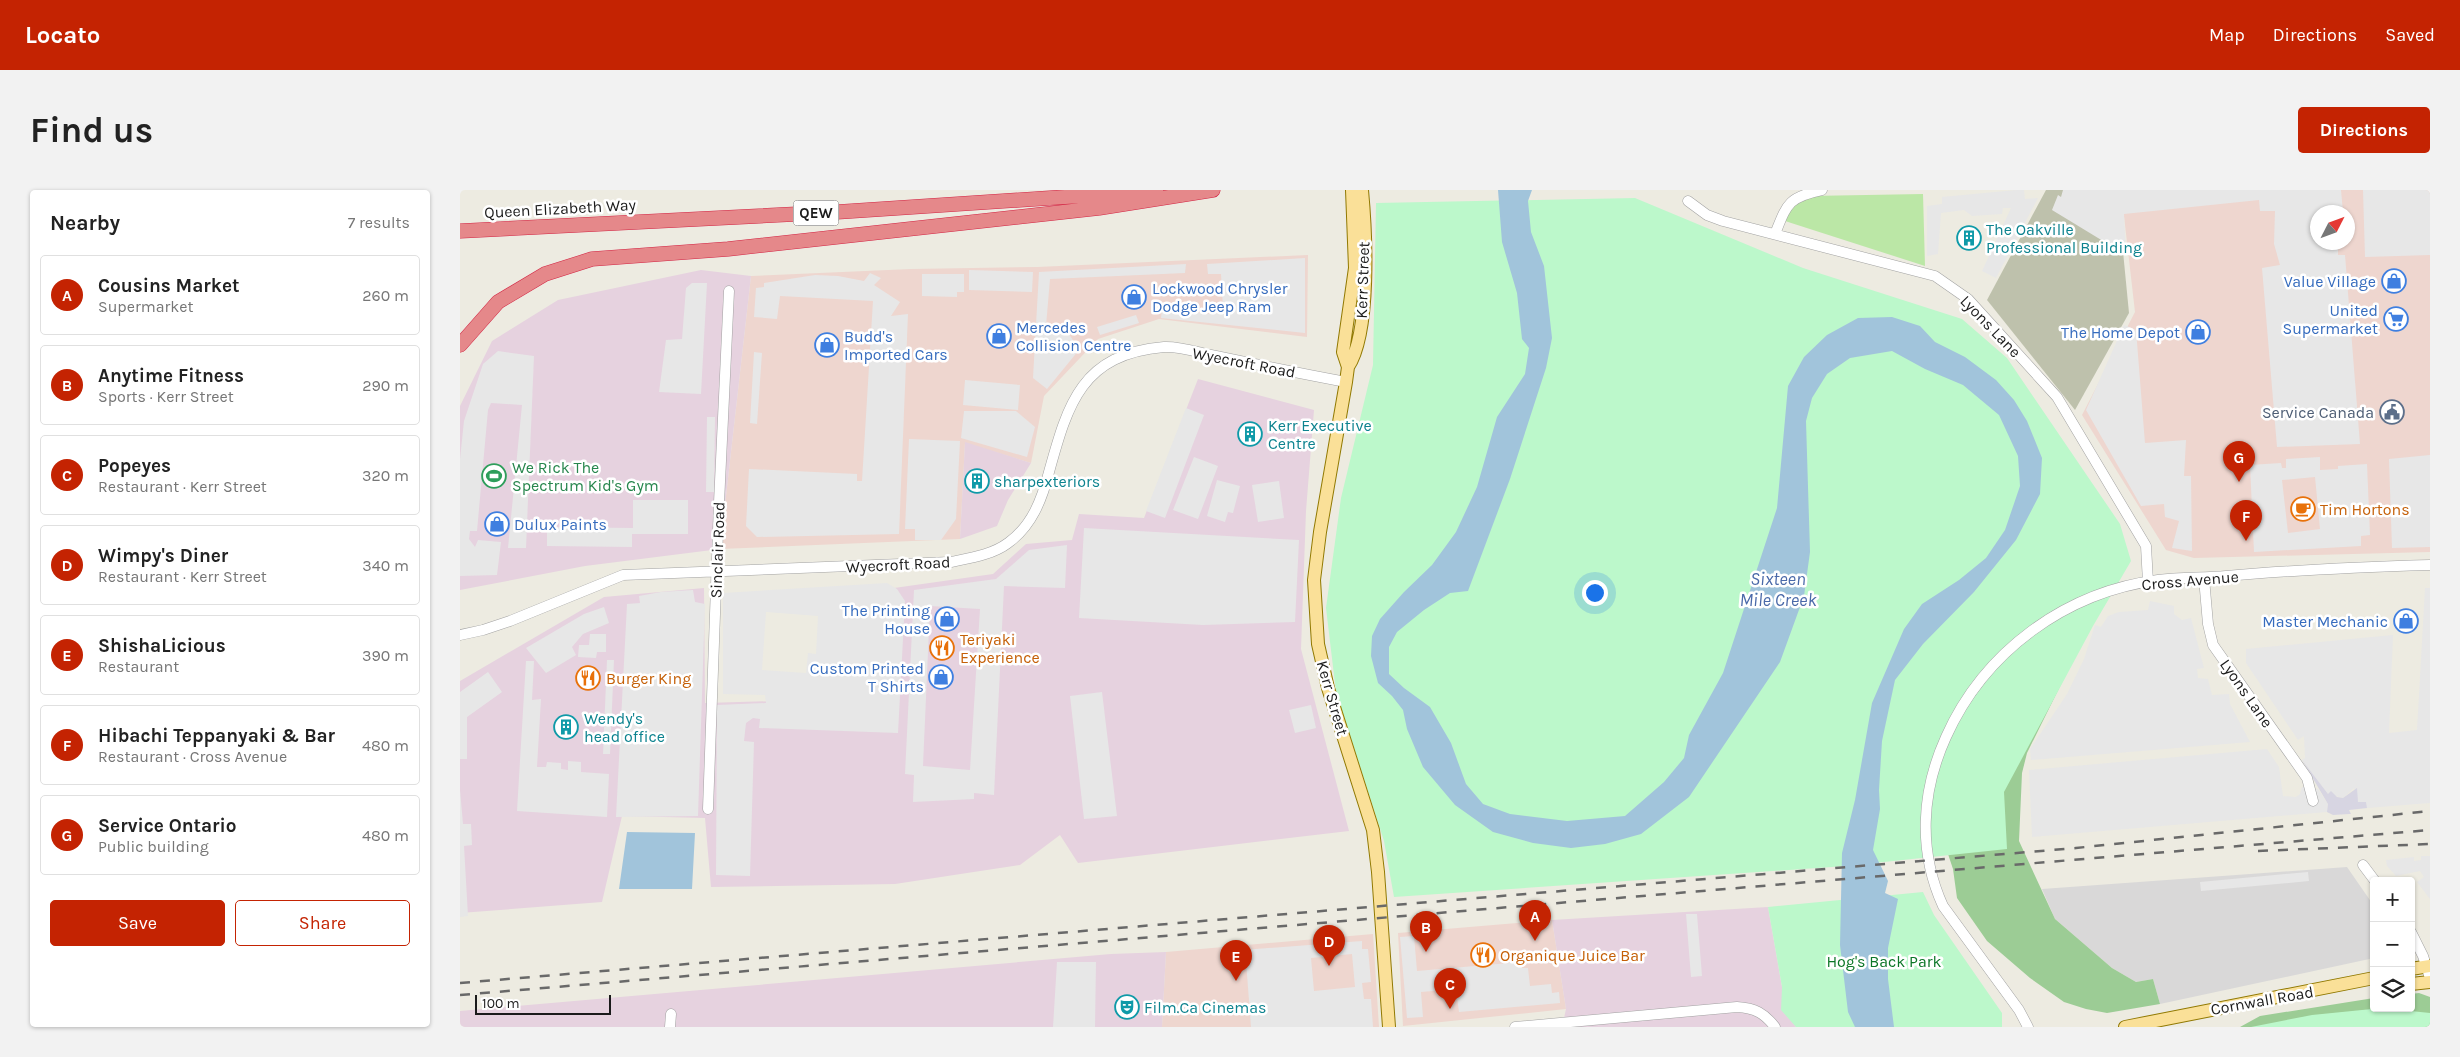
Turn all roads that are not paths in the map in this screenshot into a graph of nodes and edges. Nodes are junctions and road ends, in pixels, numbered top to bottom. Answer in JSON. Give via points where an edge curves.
{"nodes":[{"id":1,"x":1172,"y":190,"type":"edge"},
{"id":2,"x":1212,"y":190,"type":"edge"},
{"id":3,"x":1352,"y":190,"type":"edge"},
{"id":4,"x":1362,"y":190,"type":"edge"},
{"id":5,"x":1822,"y":190,"type":"edge"},
{"id":6,"x":1688,"y":201,"type":"dead end"},
{"id":7,"x":460,"y":231,"type":"edge"},
{"id":8,"x":1775,"y":234,"type":"junction"},
{"id":9,"x":729,"y":291,"type":"dead end"},
{"id":10,"x":460,"y":345,"type":"edge"},
{"id":11,"x":1348,"y":367,"type":"junction"},
{"id":12,"x":1346,"y":382,"type":"junction"},
{"id":13,"x":2430,"y":565,"type":"edge"},
{"id":14,"x":716,"y":570,"type":"junction"},
{"id":15,"x":2204,"y":578,"type":"junction"},
{"id":16,"x":2148,"y":582,"type":"junction"},
{"id":17,"x":460,"y":635,"type":"edge"},
{"id":18,"x":2313,"y":800,"type":"dead end"},
{"id":19,"x":708,"y":809,"type":"dead end"},
{"id":20,"x":2364,"y":865,"type":"dead end"},
{"id":21,"x":2372,"y":877,"type":"edge"},
{"id":22,"x":2415,"y":940,"type":"edge"},
{"id":23,"x":2415,"y":969,"type":"edge"},
{"id":24,"x":2429,"y":970,"type":"edge"},
{"id":25,"x":2370,"y":980,"type":"edge"},
{"id":26,"x":2430,"y":982,"type":"edge"},
{"id":27,"x":2415,"y":984,"type":"edge"},
{"id":28,"x":670,"y":1014,"type":"dead end"},
{"id":29,"x":670,"y":1027,"type":"edge"},
{"id":30,"x":1389,"y":1027,"type":"edge"},
{"id":31,"x":1515,"y":1027,"type":"edge"},
{"id":32,"x":1775,"y":1027,"type":"edge"},
{"id":33,"x":2028,"y":1027,"type":"edge"},
{"id":34,"x":2125,"y":1027,"type":"edge"}],
"edges":[{"from":1,"to":7,"type":"highway","name":"Queen Elizabeth Way","number":"QEW","via":[[837,212]]},
{"from":2,"to":10,"type":"highway","via":[[1099,208],[728,249],[592,259],[545,274],[498,302]]},
{"from":3,"to":11,"type":"main road","name":"Kerr Street","via":[[1356,268],[1343,352]]},
{"from":4,"to":11,"type":"main road","name":"Kerr Street","via":[[1364,298],[1354,358]]},
{"from":5,"to":8,"type":"street","via":[[1798,195],[1785,208]]},
{"from":6,"to":8,"type":"street","name":"Lyons Lane","via":[[1707,215]]},
{"from":8,"to":16,"type":"street","name":"Lyons Lane","via":[[1935,276],[1968,299],[2057,397],[2146,546]]},
{"from":9,"to":14,"type":"street","name":"Sinclair Road"},
{"from":11,"to":12,"type":"main road","name":"Kerr Street"},
{"from":12,"to":14,"type":"street","name":"Wyecroft Road","via":[[1166,347],[1133,352],[1115,359],[1095,373],[1075,395],[1035,513],[1008,543],[988,554],[951,562]]},
{"from":12,"to":30,"type":"main road","name":"Kerr Street","via":[[1314,580],[1317,635],[1328,688],[1373,830]]},
{"from":13,"to":15,"type":"street","name":"Cross Avenue","via":[[2279,571]]},
{"from":14,"to":17,"type":"street","name":"Wyecroft Road","via":[[623,575],[510,621]]},
{"from":14,"to":19,"type":"street","name":"Sinclair Road"},
{"from":15,"to":16,"type":"street","name":"Cross Avenue"},
{"from":15,"to":18,"type":"street","name":"Lyons Lane","via":[[2213,645],[2307,778]]},
{"from":16,"to":33,"type":"street","name":"Cross Avenue","via":[[2109,591],[2055,614],[2029,632],[1982,676],[1941,748],[1928,792],[1926,839],[1936,888],[1950,917]]},
{"from":20,"to":21,"type":"street"},
{"from":22,"to":24,"type":"street"},
{"from":23,"to":24,"type":"main road"},
{"from":25,"to":34,"type":"main road","name":"Cornwall Road"},
{"from":26,"to":27,"type":"main road"},
{"from":28,"to":29,"type":"street"},
{"from":31,"to":32,"type":"street","via":[[1738,1006],[1760,1012]]}]}
